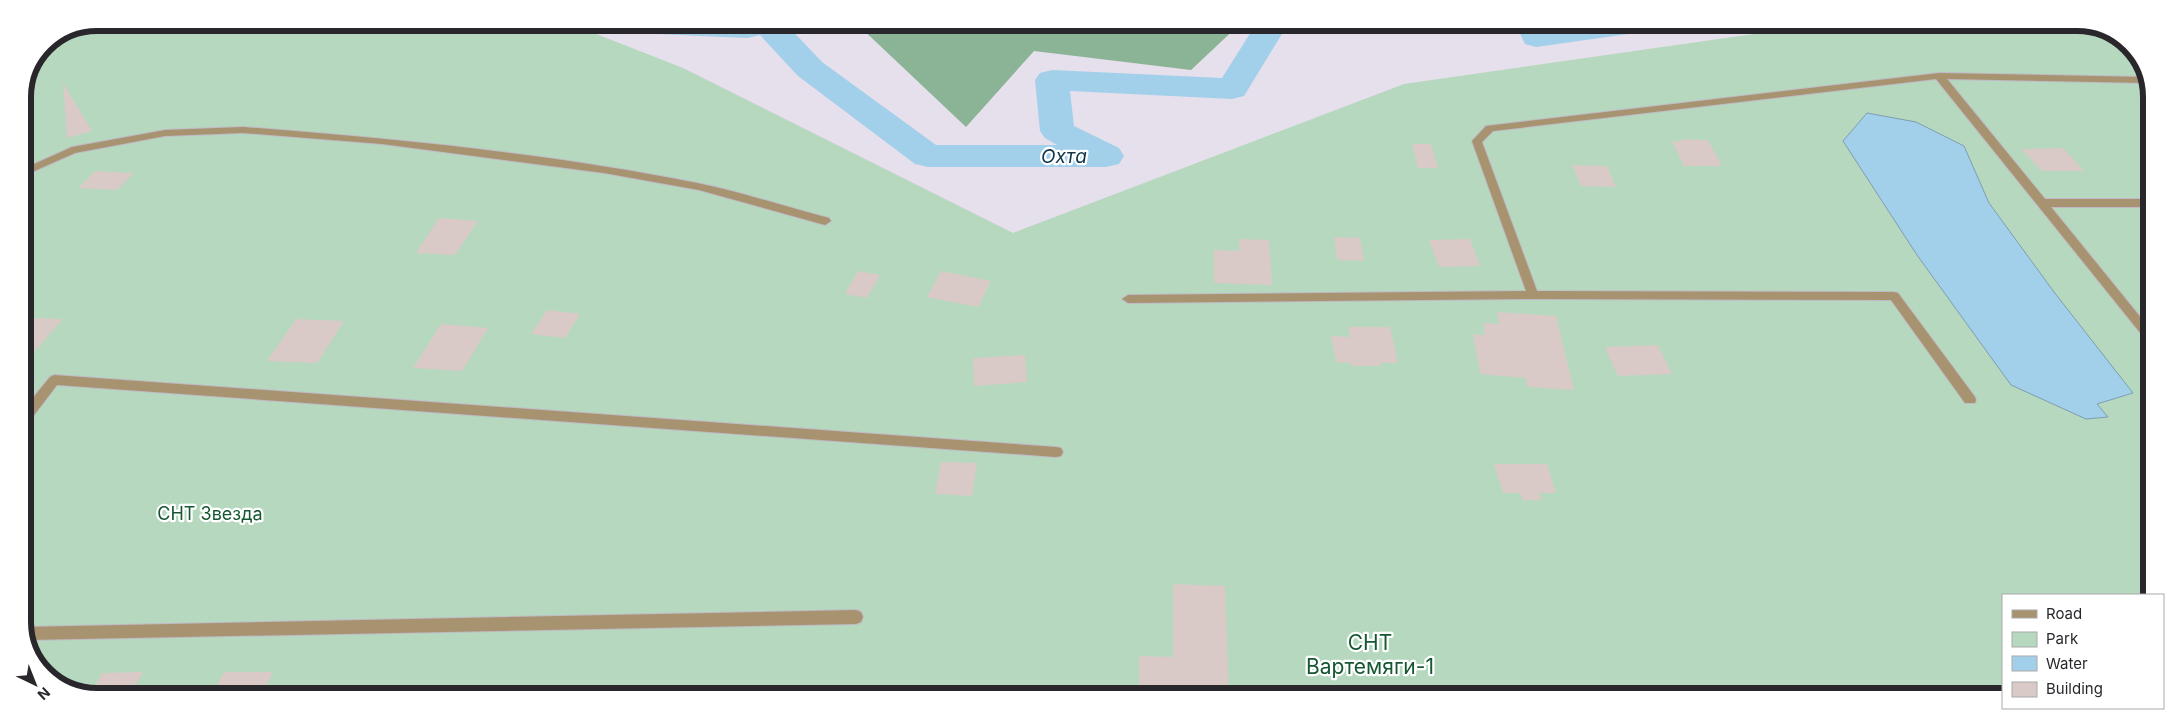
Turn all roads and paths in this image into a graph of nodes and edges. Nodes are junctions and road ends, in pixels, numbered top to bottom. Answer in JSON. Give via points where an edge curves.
{"nodes":[{"id":1,"x":1939,"y":76,"type":"junction"},
{"id":2,"x":2140,"y":80,"type":"edge"},
{"id":3,"x":31,"y":169,"type":"edge"},
{"id":4,"x":2041,"y":203,"type":"junction"},
{"id":5,"x":2143,"y":203,"type":"edge"},
{"id":6,"x":825,"y":222,"type":"dead end"},
{"id":7,"x":1532,"y":295,"type":"junction"},
{"id":8,"x":1128,"y":299,"type":"dead end"},
{"id":9,"x":2143,"y":328,"type":"edge"},
{"id":10,"x":1970,"y":400,"type":"dead end"},
{"id":11,"x":31,"y":410,"type":"edge"},
{"id":12,"x":1056,"y":452,"type":"dead end"},
{"id":13,"x":856,"y":617,"type":"dead end"},
{"id":14,"x":32,"y":633,"type":"edge"}],
"edges":[{"from":1,"to":2,"type":"street"},
{"from":1,"to":4,"type":"street"},
{"from":1,"to":7,"type":"street","via":[[1490,128],[1477,141]]},
{"from":3,"to":6,"type":"street","via":[[72,150],[165,133],[243,130],[382,141],[604,170],[699,187]]},
{"from":4,"to":5,"type":"street"},
{"from":4,"to":9,"type":"street"},
{"from":7,"to":8,"type":"street"},
{"from":7,"to":10,"type":"street","via":[[1894,296]]},
{"from":11,"to":12,"type":"street","via":[[54,380]]},
{"from":13,"to":14,"type":"street"}]}
